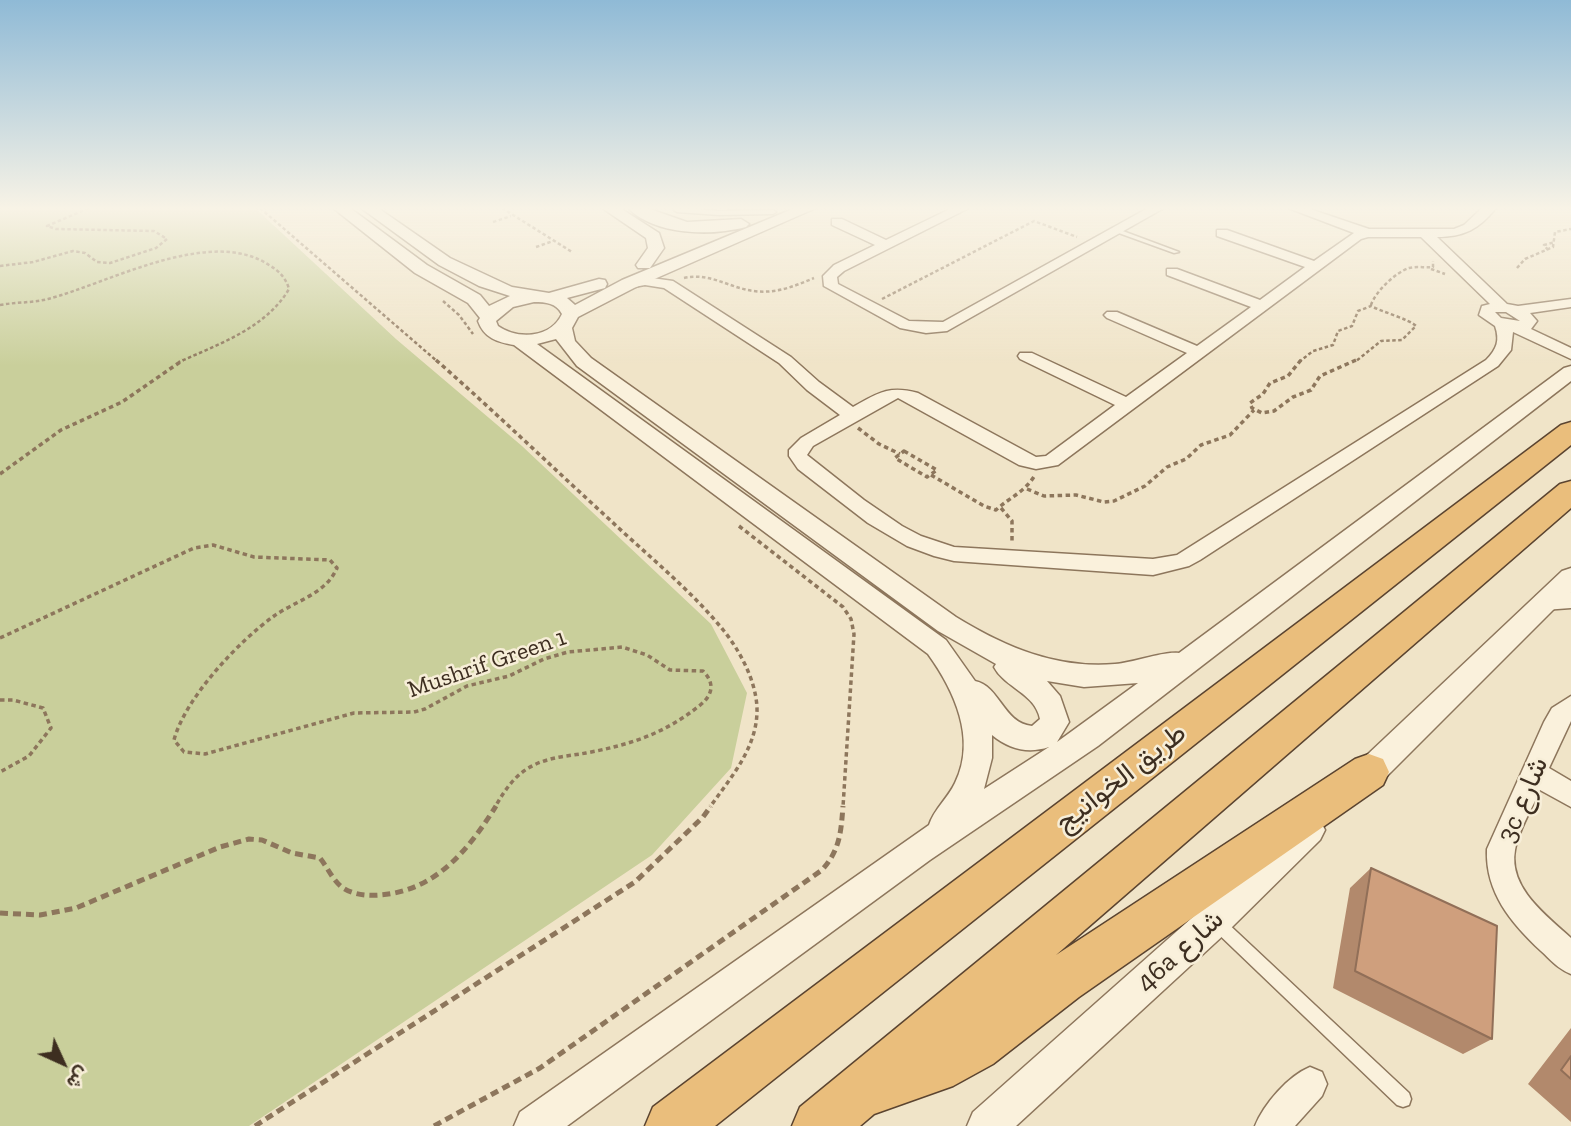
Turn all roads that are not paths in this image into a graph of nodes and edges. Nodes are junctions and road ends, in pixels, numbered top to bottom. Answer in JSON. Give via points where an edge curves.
{"nodes":[{"id":1,"x":410,"y":261,"type":"edge"},
{"id":2,"x":444,"y":261,"type":"edge"},
{"id":3,"x":647,"y":261,"type":"edge"},
{"id":4,"x":655,"y":261,"type":"edge"},
{"id":5,"x":685,"y":261,"type":"edge"},
{"id":6,"x":854,"y":261,"type":"edge"},
{"id":7,"x":1065,"y":261,"type":"edge"},
{"id":8,"x":1300,"y":261,"type":"edge"},
{"id":9,"x":1320,"y":261,"type":"edge"},
{"id":10,"x":1455,"y":261,"type":"edge"},
{"id":11,"x":644,"y":265,"type":"junction"},
{"id":12,"x":1313,"y":265,"type":"junction"},
{"id":13,"x":670,"y":267,"type":"junction"},
{"id":14,"x":1172,"y":272,"type":"dead end"},
{"id":15,"x":628,"y":284,"type":"junction"},
{"id":16,"x":668,"y":284,"type":"junction"},
{"id":17,"x":542,"y":298,"type":"junction"},
{"id":18,"x":1571,"y":303,"type":"edge"},
{"id":19,"x":1259,"y":305,"type":"junction"},
{"id":20,"x":1112,"y":315,"type":"dead end"},
{"id":21,"x":489,"y":317,"type":"junction"},
{"id":22,"x":1515,"y":318,"type":"junction"},
{"id":23,"x":567,"y":320,"type":"junction"},
{"id":24,"x":1569,"y":336,"type":"edge"},
{"id":25,"x":519,"y":340,"type":"junction"},
{"id":26,"x":1198,"y":352,"type":"junction"},
{"id":27,"x":1571,"y":354,"type":"edge"},
{"id":28,"x":1026,"y":356,"type":"dead end"},
{"id":29,"x":1571,"y":372,"type":"edge"},
{"id":30,"x":1126,"y":404,"type":"junction"},
{"id":31,"x":855,"y":414,"type":"junction"},
{"id":32,"x":1571,"y":431,"type":"edge"},
{"id":33,"x":1571,"y":491,"type":"edge"},
{"id":34,"x":1571,"y":577,"type":"edge"},
{"id":35,"x":1558,"y":601,"type":"edge"},
{"id":36,"x":970,"y":640,"type":"junction"},
{"id":37,"x":1188,"y":659,"type":"junction"},
{"id":38,"x":953,"y":664,"type":"junction"},
{"id":39,"x":1571,"y":706,"type":"edge"},
{"id":40,"x":1369,"y":772,"type":"junction"},
{"id":41,"x":1534,"y":773,"type":"junction"},
{"id":42,"x":1571,"y":794,"type":"edge"},
{"id":43,"x":919,"y":849,"type":"junction"},
{"id":44,"x":1215,"y":920,"type":"junction"},
{"id":45,"x":1571,"y":959,"type":"edge"},
{"id":46,"x":1310,"y":1084,"type":"dead end"},
{"id":47,"x":859,"y":1092,"type":"junction"},
{"id":48,"x":1403,"y":1099,"type":"dead end"},
{"id":49,"x":534,"y":1126,"type":"edge"},
{"id":50,"x":672,"y":1126,"type":"edge"},
{"id":51,"x":819,"y":1126,"type":"edge"},
{"id":52,"x":987,"y":1126,"type":"edge"},
{"id":53,"x":1272,"y":1126,"type":"edge"}],
"edges":[{"from":1,"to":21,"type":"street","via":[[474,299]]},
{"from":2,"to":17,"type":"street","via":[[489,286]]},
{"from":3,"to":11,"type":"street"},
{"from":4,"to":11,"type":"street"},
{"from":5,"to":13,"type":"street"},
{"from":6,"to":7,"type":"street","via":[[830,276],[831,286],[912,327],[947,326]]},
{"from":8,"to":12,"type":"street"},
{"from":9,"to":12,"type":"street"},
{"from":10,"to":22,"type":"street"},
{"from":11,"to":17,"type":"street","via":[[587,289]]},
{"from":12,"to":19,"type":"street"},
{"from":13,"to":15,"type":"street"},
{"from":13,"to":16,"type":"street"},
{"from":14,"to":19,"type":"street"},
{"from":15,"to":16,"type":"street"},
{"from":15,"to":23,"type":"street"},
{"from":16,"to":31,"type":"street","via":[[785,360]]},
{"from":17,"to":21,"type":"street","via":[[510,302]]},
{"from":17,"to":23,"type":"street","via":[[565,304]]},
{"from":18,"to":22,"type":"street"},
{"from":19,"to":26,"type":"street"},
{"from":20,"to":26,"type":"street"},
{"from":21,"to":25,"type":"street","via":[[493,333]]},
{"from":22,"to":24,"type":"street"},
{"from":22,"to":27,"type":"street"},
{"from":22,"to":31,"type":"street","via":[[1500,356],[1492,363],[1193,555],[1168,565],[1137,567],[954,554],[920,545],[800,461],[802,446]]},
{"from":23,"to":25,"type":"street","via":[[544,337]]},
{"from":23,"to":36,"type":"street","via":[[566,342],[584,362]]},
{"from":25,"to":38,"type":"street","via":[[920,632]]},
{"from":26,"to":30,"type":"street"},
{"from":28,"to":30,"type":"street"},
{"from":29,"to":37,"type":"street"},
{"from":30,"to":31,"type":"street","via":[[1051,461],[1036,463],[905,395],[891,394]]},
{"from":32,"to":50,"type":"highway","name":"طريق الخوانيج"},
{"from":33,"to":47,"type":"highway"},
{"from":34,"to":35,"type":"street","name":"46a شارع"},
{"from":35,"to":40,"type":"street","name":"46a شارع"},
{"from":36,"to":37,"type":"street","via":[[1013,661],[1061,674],[1132,675]]},
{"from":36,"to":38,"type":"street","via":[[1044,696],[1054,713],[1053,727],[1039,738],[1022,738],[1002,729]]},
{"from":37,"to":43,"type":"street","via":[[1088,737]]},
{"from":38,"to":43,"type":"street","via":[[969,693],[977,722],[976,764],[962,801]]},
{"from":39,"to":41,"type":"street","name":"3c شارع","via":[[1557,722]]},
{"from":40,"to":44,"type":"street","name":"46a شارع"},
{"from":40,"to":47,"type":"highway","via":[[1062,980],[975,1046],[935,1068]]},
{"from":41,"to":42,"type":"street"},
{"from":41,"to":45,"type":"street","name":"3c شارع","via":[[1501,849],[1500,873],[1517,904]]},
{"from":43,"to":49,"type":"street"},
{"from":44,"to":48,"type":"lane"},
{"from":44,"to":52,"type":"street","name":"46a شارع"},
{"from":46,"to":53,"type":"street"},
{"from":47,"to":51,"type":"highway"}]}
